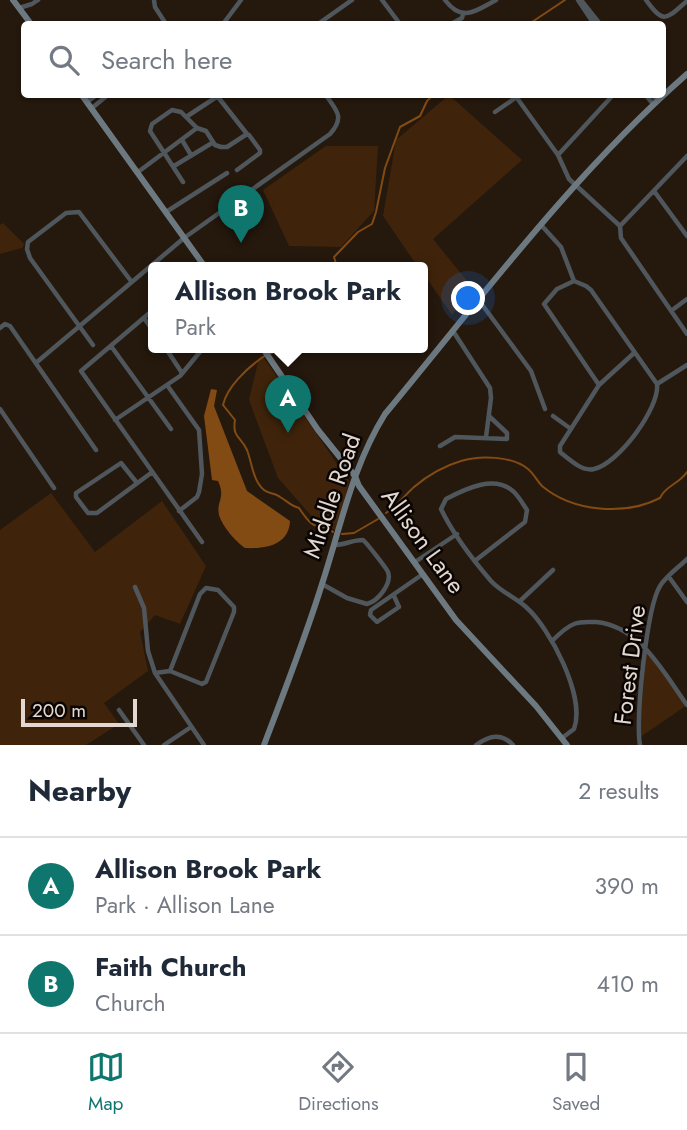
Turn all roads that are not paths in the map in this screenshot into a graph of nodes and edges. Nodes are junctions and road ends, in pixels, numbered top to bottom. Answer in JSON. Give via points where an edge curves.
{"nodes":[{"id":1,"x":13,"y":0,"type":"edge"},
{"id":2,"x":38,"y":0,"type":"edge"},
{"id":3,"x":154,"y":0,"type":"edge"},
{"id":4,"x":242,"y":0,"type":"edge"},
{"id":5,"x":352,"y":0,"type":"edge"},
{"id":6,"x":382,"y":0,"type":"edge"},
{"id":7,"x":445,"y":0,"type":"edge"},
{"id":8,"x":496,"y":0,"type":"edge"},
{"id":9,"x":580,"y":0,"type":"edge"},
{"id":10,"x":646,"y":0,"type":"edge"},
{"id":11,"x":687,"y":1,"type":"edge"},
{"id":12,"x":32,"y":4,"type":"junction"},
{"id":13,"x":19,"y":8,"type":"junction"},
{"id":14,"x":463,"y":14,"type":"junction"},
{"id":15,"x":25,"y":17,"type":"junction"},
{"id":16,"x":28,"y":21,"type":"edge"},
{"id":17,"x":164,"y":21,"type":"edge"},
{"id":18,"x":225,"y":21,"type":"edge"},
{"id":19,"x":322,"y":21,"type":"edge"},
{"id":20,"x":398,"y":21,"type":"edge"},
{"id":21,"x":456,"y":21,"type":"edge"},
{"id":22,"x":592,"y":21,"type":"edge"},
{"id":23,"x":598,"y":21,"type":"edge"},
{"id":24,"x":687,"y":74,"type":"edge"},
{"id":25,"x":666,"y":91,"type":"edge"},
{"id":26,"x":84,"y":98,"type":"edge"},
{"id":27,"x":95,"y":98,"type":"edge"},
{"id":28,"x":102,"y":98,"type":"edge"},
{"id":29,"x":217,"y":98,"type":"edge"},
{"id":30,"x":221,"y":98,"type":"edge"},
{"id":31,"x":328,"y":98,"type":"edge"},
{"id":32,"x":516,"y":98,"type":"edge"},
{"id":33,"x":520,"y":98,"type":"edge"},
{"id":34,"x":610,"y":98,"type":"edge"},
{"id":35,"x":654,"y":100,"type":"edge"},
{"id":36,"x":89,"y":106,"type":"junction"},
{"id":37,"x":495,"y":112,"type":"dead end"},
{"id":38,"x":186,"y":117,"type":"junction"},
{"id":39,"x":197,"y":128,"type":"junction"},
{"id":40,"x":247,"y":134,"type":"junction"},
{"id":41,"x":182,"y":141,"type":"junction"},
{"id":42,"x":212,"y":142,"type":"junction"},
{"id":43,"x":165,"y":154,"type":"junction"},
{"id":44,"x":191,"y":155,"type":"junction"},
{"id":45,"x":558,"y":155,"type":"junction"},
{"id":46,"x":687,"y":156,"type":"edge"},
{"id":47,"x":174,"y":166,"type":"junction"},
{"id":48,"x":237,"y":170,"type":"dead end"},
{"id":49,"x":138,"y":172,"type":"junction"},
{"id":50,"x":227,"y":173,"type":"dead end"},
{"id":51,"x":183,"y":182,"type":"dead end"},
{"id":52,"x":577,"y":186,"type":"junction"},
{"id":53,"x":654,"y":191,"type":"junction"},
{"id":54,"x":166,"y":212,"type":"junction"},
{"id":55,"x":542,"y":226,"type":"junction"},
{"id":56,"x":620,"y":226,"type":"junction"},
{"id":57,"x":687,"y":236,"type":"edge"},
{"id":58,"x":184,"y":238,"type":"junction"},
{"id":59,"x":154,"y":262,"type":"edge"},
{"id":60,"x":201,"y":262,"type":"edge"},
{"id":61,"x":148,"y":267,"type":"edge"},
{"id":62,"x":131,"y":281,"type":"junction"},
{"id":63,"x":574,"y":281,"type":"junction"},
{"id":64,"x":478,"y":299,"type":"junction"},
{"id":65,"x":687,"y":299,"type":"edge"},
{"id":66,"x":671,"y":311,"type":"junction"},
{"id":67,"x":148,"y":314,"type":"edge"},
{"id":68,"x":144,"y":317,"type":"junction"},
{"id":69,"x":148,"y":323,"type":"edge"},
{"id":70,"x":79,"y":326,"type":"junction"},
{"id":71,"x":0,"y":328,"type":"edge"},
{"id":72,"x":452,"y":331,"type":"junction"},
{"id":73,"x":687,"y":334,"type":"edge"},
{"id":74,"x":93,"y":345,"type":"dead end"},
{"id":75,"x":111,"y":346,"type":"junction"},
{"id":76,"x":169,"y":353,"type":"edge"},
{"id":77,"x":199,"y":353,"type":"edge"},
{"id":78,"x":267,"y":353,"type":"edge"},
{"id":79,"x":634,"y":353,"type":"junction"},
{"id":80,"x":37,"y":362,"type":"junction"},
{"id":81,"x":687,"y":365,"type":"edge"},
{"id":82,"x":182,"y":373,"type":"junction"},
{"id":83,"x":657,"y":384,"type":"junction"},
{"id":84,"x":167,"y":385,"type":"junction"},
{"id":85,"x":599,"y":385,"type":"junction"},
{"id":86,"x":149,"y":397,"type":"junction"},
{"id":87,"x":0,"y":410,"type":"edge"},
{"id":88,"x":545,"y":410,"type":"dead end"},
{"id":89,"x":553,"y":416,"type":"dead end"},
{"id":90,"x":489,"y":417,"type":"junction"},
{"id":91,"x":116,"y":420,"type":"junction"},
{"id":92,"x":171,"y":429,"type":"dead end"},
{"id":93,"x":571,"y":429,"type":"junction"},
{"id":94,"x":486,"y":437,"type":"junction"},
{"id":95,"x":440,"y":446,"type":"dead end"},
{"id":96,"x":96,"y":450,"type":"dead end"},
{"id":97,"x":365,"y":451,"type":"junction"},
{"id":98,"x":341,"y":458,"type":"junction"},
{"id":99,"x":152,"y":472,"type":"junction"},
{"id":100,"x":355,"y":477,"type":"junction"},
{"id":101,"x":137,"y":483,"type":"junction"},
{"id":102,"x":54,"y":488,"type":"dead end"},
{"id":103,"x":370,"y":501,"type":"junction"},
{"id":104,"x":346,"y":502,"type":"junction"},
{"id":105,"x":179,"y":511,"type":"junction"},
{"id":106,"x":457,"y":534,"type":"junction"},
{"id":107,"x":202,"y":542,"type":"dead end"},
{"id":108,"x":333,"y":545,"type":"junction"},
{"id":109,"x":687,"y":559,"type":"edge"},
{"id":110,"x":475,"y":560,"type":"junction"},
{"id":111,"x":415,"y":562,"type":"junction"},
{"id":112,"x":553,"y":570,"type":"dead end"},
{"id":113,"x":423,"y":574,"type":"junction"},
{"id":114,"x":669,"y":577,"type":"junction"},
{"id":115,"x":323,"y":584,"type":"junction"},
{"id":116,"x":135,"y":587,"type":"dead end"},
{"id":117,"x":394,"y":596,"type":"junction"},
{"id":118,"x":520,"y":601,"type":"junction"},
{"id":119,"x":687,"y":603,"type":"edge"},
{"id":120,"x":552,"y":640,"type":"junction"},
{"id":121,"x":646,"y":649,"type":"junction"},
{"id":122,"x":170,"y":671,"type":"junction"},
{"id":123,"x":155,"y":673,"type":"junction"},
{"id":124,"x":687,"y":705,"type":"edge"},
{"id":125,"x":119,"y":710,"type":"dead end"},
{"id":126,"x":191,"y":727,"type":"junction"},
{"id":127,"x":562,"y":738,"type":"junction"},
{"id":128,"x":144,"y":745,"type":"edge"},
{"id":129,"x":164,"y":745,"type":"edge"},
{"id":130,"x":204,"y":745,"type":"edge"},
{"id":131,"x":264,"y":745,"type":"edge"},
{"id":132,"x":476,"y":745,"type":"edge"},
{"id":133,"x":513,"y":745,"type":"edge"},
{"id":134,"x":567,"y":745,"type":"edge"},
{"id":135,"x":640,"y":745,"type":"edge"}],
"edges":[{"from":1,"to":13,"type":"main road"},
{"from":2,"to":12,"type":"street"},
{"from":3,"to":17,"type":"street"},
{"from":4,"to":18,"type":"street"},
{"from":5,"to":19,"type":"street"},
{"from":6,"to":20,"type":"street"},
{"from":7,"to":14,"type":"street"},
{"from":8,"to":14,"type":"street"},
{"from":9,"to":22,"type":"street"},
{"from":9,"to":23,"type":"street"},
{"from":10,"to":11,"type":"street","via":[[663,18]]},
{"from":12,"to":13,"type":"street"},
{"from":12,"to":15,"type":"street"},
{"from":13,"to":15,"type":"main road"},
{"from":14,"to":21,"type":"street"},
{"from":15,"to":16,"type":"main road"},
{"from":24,"to":25,"type":"main road","name":"Middle Road"},
{"from":26,"to":36,"type":"main road"},
{"from":27,"to":36,"type":"street"},
{"from":28,"to":36,"type":"street"},
{"from":29,"to":38,"type":"street"},
{"from":30,"to":40,"type":"street"},
{"from":31,"to":58,"type":"street","via":[[339,117],[330,134]]},
{"from":32,"to":37,"type":"street"},
{"from":33,"to":45,"type":"street"},
{"from":34,"to":45,"type":"street"},
{"from":35,"to":52,"type":"main road","name":"Middle Road"},
{"from":36,"to":49,"type":"main road"},
{"from":38,"to":39,"type":"street"},
{"from":38,"to":43,"type":"street","via":[[172,110],[150,128]]},
{"from":39,"to":41,"type":"street"},
{"from":39,"to":42,"type":"street"},
{"from":40,"to":42,"type":"street","via":[[227,147]]},
{"from":40,"to":48,"type":"street","via":[[260,152]]},
{"from":41,"to":43,"type":"street"},
{"from":41,"to":44,"type":"street"},
{"from":42,"to":44,"type":"street"},
{"from":43,"to":47,"type":"street"},
{"from":43,"to":49,"type":"street"},
{"from":44,"to":47,"type":"street"},
{"from":45,"to":52,"type":"street"},
{"from":46,"to":53,"type":"street"},
{"from":47,"to":51,"type":"street"},
{"from":49,"to":54,"type":"main road"},
{"from":50,"to":54,"type":"street"},
{"from":52,"to":55,"type":"main road","name":"Middle Road"},
{"from":52,"to":56,"type":"street"},
{"from":53,"to":56,"type":"street"},
{"from":53,"to":57,"type":"street"},
{"from":54,"to":58,"type":"main road"},
{"from":55,"to":63,"type":"street","via":[[558,241]]},
{"from":55,"to":64,"type":"main road","name":"Middle Road"},
{"from":56,"to":66,"type":"street","via":[[621,238]]},
{"from":58,"to":59,"type":"street"},
{"from":58,"to":60,"type":"main road"},
{"from":61,"to":62,"type":"street"},
{"from":62,"to":70,"type":"street"},
{"from":62,"to":70,"type":"street","via":[[79,212],[66,213],[32,238],[27,245],[30,258]]},
{"from":63,"to":79,"type":"street","via":[[591,290]]},
{"from":63,"to":85,"type":"street","via":[[544,304]]},
{"from":64,"to":72,"type":"main road","name":"Middle Road"},
{"from":64,"to":88,"type":"street","via":[[531,372]]},
{"from":65,"to":66,"type":"street"},
{"from":66,"to":73,"type":"street"},
{"from":67,"to":68,"type":"street"},
{"from":68,"to":69,"type":"street"},
{"from":68,"to":75,"type":"street"},
{"from":70,"to":74,"type":"street"},
{"from":70,"to":80,"type":"street"},
{"from":71,"to":80,"type":"street","via":[[10,326]]},
{"from":72,"to":90,"type":"street","via":[[490,388]]},
{"from":72,"to":97,"type":"main road","name":"Middle Road","via":[[385,414]]},
{"from":75,"to":86,"type":"street"},
{"from":75,"to":91,"type":"street","via":[[81,371]]},
{"from":76,"to":82,"type":"street"},
{"from":77,"to":82,"type":"street"},
{"from":78,"to":98,"type":"main road","name":"Allison Lane"},
{"from":79,"to":83,"type":"street"},
{"from":79,"to":85,"type":"street"},
{"from":80,"to":96,"type":"street"},
{"from":81,"to":83,"type":"street"},
{"from":82,"to":84,"type":"street"},
{"from":83,"to":93,"type":"street","via":[[654,406],[620,451],[594,469],[583,468],[560,452]]},
{"from":84,"to":86,"type":"street"},
{"from":84,"to":105,"type":"street","via":[[199,430],[199,492]]},
{"from":85,"to":93,"type":"street"},
{"from":86,"to":91,"type":"street"},
{"from":86,"to":92,"type":"street"},
{"from":87,"to":102,"type":"street"},
{"from":89,"to":93,"type":"street"},
{"from":90,"to":94,"type":"street"},
{"from":90,"to":94,"type":"street","via":[[508,435],[506,439]]},
{"from":91,"to":99,"type":"street"},
{"from":94,"to":95,"type":"street","via":[[455,437]]},
{"from":97,"to":98,"type":"main road","via":[[354,462]]},
{"from":97,"to":100,"type":"main road","name":"Middle Road"},
{"from":98,"to":100,"type":"main road","name":"Allison Lane"},
{"from":99,"to":101,"type":"street"},
{"from":99,"to":105,"type":"street"},
{"from":100,"to":103,"type":"main road","name":"Allison Lane"},
{"from":100,"to":104,"type":"main road","name":"Middle Road"},
{"from":101,"to":101,"type":"street","via":[[92,514],[76,496],[121,463]]},
{"from":103,"to":104,"type":"main road","via":[[354,494]]},
{"from":103,"to":111,"type":"main road","name":"Allison Lane"},
{"from":104,"to":108,"type":"main road","name":"Middle Road"},
{"from":105,"to":107,"type":"street"},
{"from":106,"to":110,"type":"street"},
{"from":106,"to":110,"type":"street","via":[[442,512],[443,502],[455,495],[490,483],[512,490],[527,510],[519,528]]},
{"from":106,"to":111,"type":"street"},
{"from":108,"to":115,"type":"main road","name":"Middle Road"},
{"from":108,"to":115,"type":"street","via":[[363,540],[387,570],[388,579],[378,598],[367,604]]},
{"from":109,"to":114,"type":"street","name":"Forest Drive"},
{"from":110,"to":118,"type":"street","via":[[497,587]]},
{"from":111,"to":113,"type":"main road","name":"Allison Lane"},
{"from":112,"to":118,"type":"street"},
{"from":113,"to":117,"type":"street"},
{"from":113,"to":127,"type":"main road","name":"Allison Lane","via":[[472,640]]},
{"from":114,"to":119,"type":"street"},
{"from":114,"to":121,"type":"street","name":"Forest Drive","via":[[660,586]]},
{"from":115,"to":131,"type":"main road","name":"Middle Road"},
{"from":116,"to":123,"type":"street","via":[[144,608]]},
{"from":117,"to":117,"type":"street","via":[[370,611],[375,621],[399,607]]},
{"from":118,"to":120,"type":"street"},
{"from":120,"to":121,"type":"street","via":[[573,624],[607,623]]},
{"from":120,"to":127,"type":"street","via":[[568,673],[577,710],[574,729]]},
{"from":121,"to":124,"type":"street"},
{"from":121,"to":135,"type":"street","name":"Forest Drive"},
{"from":122,"to":122,"type":"street","via":[[200,594],[206,587],[215,589],[234,612],[206,682]]},
{"from":122,"to":123,"type":"street"},
{"from":123,"to":126,"type":"street"},
{"from":125,"to":128,"type":"street"},
{"from":126,"to":129,"type":"street"},
{"from":126,"to":130,"type":"street"},
{"from":127,"to":134,"type":"main road","name":"Allison Lane"},
{"from":132,"to":133,"type":"street","via":[[500,736]]}]}
